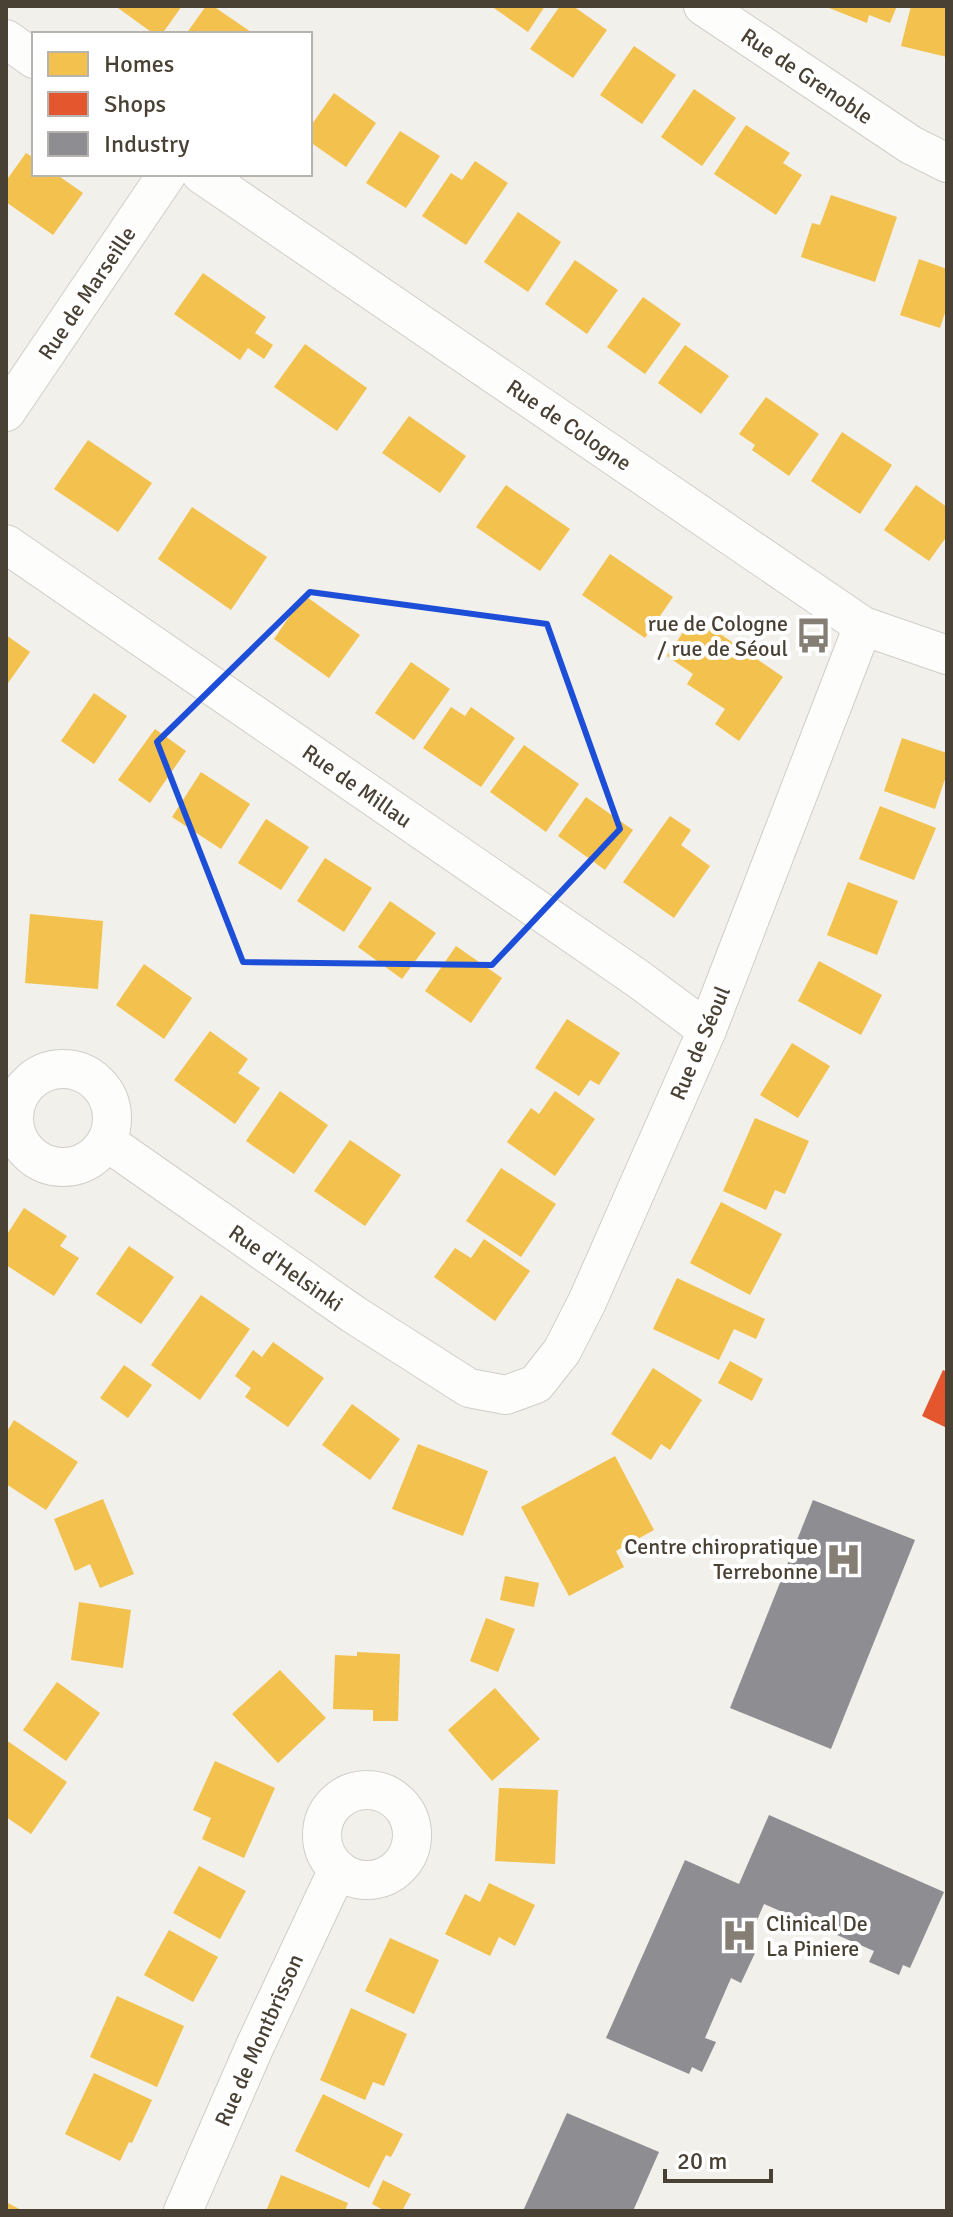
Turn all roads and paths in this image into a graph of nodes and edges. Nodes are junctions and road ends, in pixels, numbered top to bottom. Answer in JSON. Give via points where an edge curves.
{"nodes":[{"id":1,"x":703,"y":6,"type":"edge"},
{"id":2,"x":6,"y":39,"type":"edge"},
{"id":3,"x":32,"y":58,"type":"edge"},
{"id":4,"x":947,"y":163,"type":"edge"},
{"id":5,"x":166,"y":176,"type":"edge"},
{"id":6,"x":204,"y":176,"type":"edge"},
{"id":7,"x":6,"y":412,"type":"edge"},
{"id":8,"x":6,"y":544,"type":"edge"},
{"id":9,"x":863,"y":626,"type":"junction"},
{"id":10,"x":947,"y":655,"type":"edge"},
{"id":11,"x":707,"y":1030,"type":"junction"},
{"id":12,"x":107,"y":1142,"type":"dead end"},
{"id":13,"x":469,"y":1388,"type":"joint"},
{"id":14,"x":338,"y":1869,"type":"dead end"},
{"id":15,"x":183,"y":2211,"type":"edge"}],
"edges":[{"from":1,"to":4,"type":"street","name":"Rue de Grenoble","via":[[911,145]]},
{"from":2,"to":3,"type":"street"},
{"from":5,"to":7,"type":"street","name":"Rue de Marseille"},
{"from":6,"to":9,"type":"street","name":"Rue de Cologne"},
{"from":8,"to":11,"type":"street","name":"Rue de Millau"},
{"from":9,"to":10,"type":"street","name":"Rue de Cologne"},
{"from":9,"to":11,"type":"street","name":"Rue de Séoul"},
{"from":11,"to":13,"type":"street","name":"Rue de Séoul","via":[[562,1351],[536,1384],[506,1395]]},
{"from":12,"to":13,"type":"street","name":"Rue d'Helsinki"},
{"from":14,"to":15,"type":"street","name":"Rue de Montbrisson"}]}
